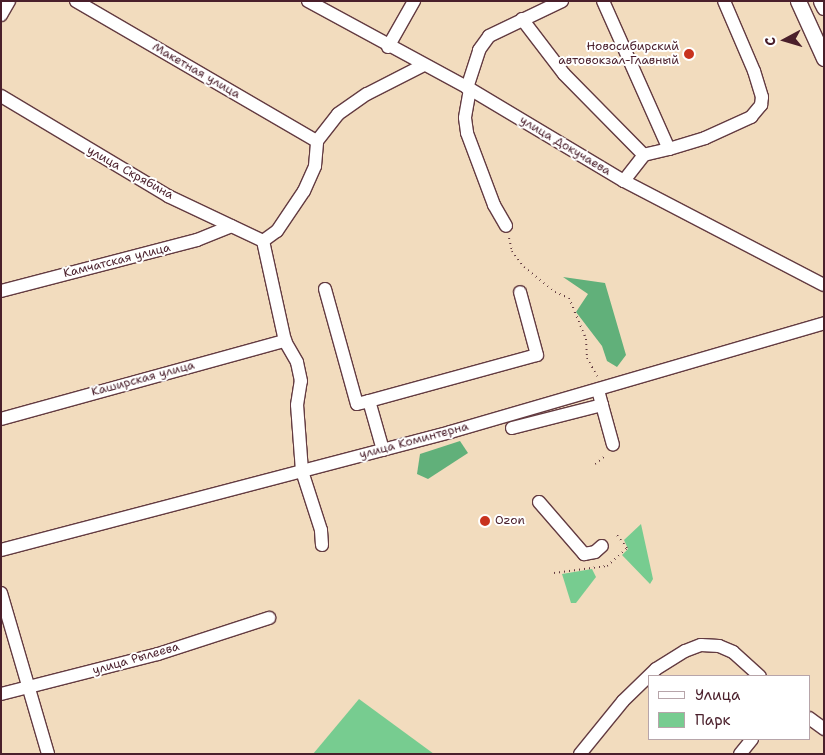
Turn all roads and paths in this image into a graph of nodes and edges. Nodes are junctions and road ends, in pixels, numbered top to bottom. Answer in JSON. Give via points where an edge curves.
{"nodes":[{"id":1,"x":9,"y":1,"type":"edge"},
{"id":2,"x":76,"y":1,"type":"edge"},
{"id":3,"x":308,"y":1,"type":"edge"},
{"id":4,"x":414,"y":1,"type":"edge"},
{"id":5,"x":562,"y":1,"type":"edge"},
{"id":6,"x":603,"y":1,"type":"edge"},
{"id":7,"x":724,"y":1,"type":"edge"},
{"id":8,"x":798,"y":1,"type":"edge"},
{"id":9,"x":821,"y":1,"type":"edge"},
{"id":10,"x":824,"y":7,"type":"edge"},
{"id":11,"x":1,"y":15,"type":"edge"},
{"id":12,"x":522,"y":18,"type":"junction"},
{"id":13,"x":388,"y":48,"type":"junction"},
{"id":14,"x":824,"y":58,"type":"edge"},
{"id":15,"x":424,"y":65,"type":"junction"},
{"id":16,"x":468,"y":89,"type":"junction"},
{"id":17,"x":1,"y":96,"type":"edge"},
{"id":18,"x":317,"y":141,"type":"junction"},
{"id":19,"x":669,"y":149,"type":"junction"},
{"id":20,"x":644,"y":155,"type":"junction"},
{"id":21,"x":624,"y":181,"type":"junction"},
{"id":22,"x":231,"y":226,"type":"junction"},
{"id":23,"x":506,"y":226,"type":"joint"},
{"id":24,"x":263,"y":241,"type":"junction"},
{"id":25,"x":824,"y":285,"type":"edge"},
{"id":26,"x":325,"y":289,"type":"dead end"},
{"id":27,"x":1,"y":291,"type":"edge"},
{"id":28,"x":520,"y":292,"type":"dead end"},
{"id":29,"x":824,"y":323,"type":"edge"},
{"id":30,"x":285,"y":341,"type":"junction"},
{"id":31,"x":601,"y":389,"type":"junction"},
{"id":32,"x":369,"y":401,"type":"junction"},
{"id":33,"x":602,"y":405,"type":"junction"},
{"id":34,"x":1,"y":419,"type":"edge"},
{"id":35,"x":512,"y":428,"type":"dead end"},
{"id":36,"x":613,"y":445,"type":"joint"},
{"id":37,"x":383,"y":450,"type":"junction"},
{"id":38,"x":595,"y":464,"type":"dead end"},
{"id":39,"x":302,"y":471,"type":"junction"},
{"id":40,"x":539,"y":502,"type":"dead end"},
{"id":41,"x":322,"y":545,"type":"dead end"},
{"id":42,"x":602,"y":546,"type":"dead end"},
{"id":43,"x":1,"y":550,"type":"edge"},
{"id":44,"x":1,"y":593,"type":"edge"},
{"id":45,"x":269,"y":618,"type":"dead end"},
{"id":46,"x":650,"y":675,"type":"edge"},
{"id":47,"x":759,"y":675,"type":"edge"},
{"id":48,"x":648,"y":677,"type":"edge"},
{"id":49,"x":29,"y":688,"type":"junction"},
{"id":50,"x":1,"y":694,"type":"edge"},
{"id":51,"x":810,"y":719,"type":"edge"},
{"id":52,"x":824,"y":729,"type":"edge"},
{"id":53,"x":751,"y":740,"type":"edge"},
{"id":54,"x":48,"y":754,"type":"edge"},
{"id":55,"x":580,"y":754,"type":"edge"},
{"id":56,"x":740,"y":754,"type":"edge"}],
"edges":[{"from":1,"to":11,"type":"street"},
{"from":2,"to":18,"type":"street","name":"Макетная улица"},
{"from":3,"to":13,"type":"street","name":"улица Докучаева"},
{"from":4,"to":13,"type":"street"},
{"from":5,"to":12,"type":"street"},
{"from":6,"to":19,"type":"street"},
{"from":7,"to":19,"type":"street","via":[[754,71],[762,97],[761,105],[751,117],[705,138]]},
{"from":8,"to":14,"type":"main road"},
{"from":9,"to":10,"type":"main road"},
{"from":12,"to":16,"type":"street","via":[[489,36],[479,50]]},
{"from":12,"to":20,"type":"street","via":[[564,74]]},
{"from":13,"to":15,"type":"street","name":"улица Докучаева"},
{"from":15,"to":16,"type":"street","name":"улица Докучаева"},
{"from":15,"to":18,"type":"street","via":[[367,94],[346,109]]},
{"from":16,"to":21,"type":"street","name":"улица Докучаева"},
{"from":16,"to":23,"type":"street","via":[[464,118],[467,133],[494,205]]},
{"from":17,"to":22,"type":"street","name":"улица Скрябина","via":[[107,162]]},
{"from":18,"to":24,"type":"street","via":[[316,166],[304,191],[278,231]]},
{"from":19,"to":20,"type":"street"},
{"from":20,"to":21,"type":"street"},
{"from":21,"to":25,"type":"street","name":"улица Докучаева"},
{"from":22,"to":24,"type":"street","name":"улица Скрябина"},
{"from":22,"to":27,"type":"street","name":"Камчатская улица","via":[[197,240]]},
{"from":23,"to":31,"type":"path","via":[[512,251],[524,267],[555,292],[569,298],[586,339],[587,358]]},
{"from":24,"to":30,"type":"street"},
{"from":26,"to":32,"type":"street","via":[[357,404]]},
{"from":28,"to":32,"type":"street","via":[[537,354]]},
{"from":29,"to":31,"type":"street","name":"улица Коминтерна"},
{"from":30,"to":34,"type":"street","name":"Каширская улица"},
{"from":30,"to":39,"type":"street","via":[[301,381],[297,405]]},
{"from":31,"to":33,"type":"street"},
{"from":31,"to":37,"type":"street","name":"улица Коминтерна"},
{"from":32,"to":37,"type":"street"},
{"from":33,"to":35,"type":"street"},
{"from":33,"to":36,"type":"street"},
{"from":36,"to":38,"type":"path"},
{"from":37,"to":39,"type":"street","name":"улица Коминтерна"},
{"from":39,"to":41,"type":"street","via":[[321,530]]},
{"from":39,"to":43,"type":"street","name":"улица Коминтерна"},
{"from":40,"to":42,"type":"street","via":[[581,551],[591,554]]},
{"from":44,"to":49,"type":"street"},
{"from":45,"to":49,"type":"street","name":"улица Рылеева","via":[[158,654]]},
{"from":46,"to":47,"type":"street","via":[[701,645],[718,646],[733,652]]},
{"from":48,"to":55,"type":"street","via":[[623,701]]},
{"from":49,"to":50,"type":"street","name":"улица Рылеева"},
{"from":49,"to":54,"type":"street"},
{"from":51,"to":52,"type":"street"},
{"from":53,"to":56,"type":"street"}]}
